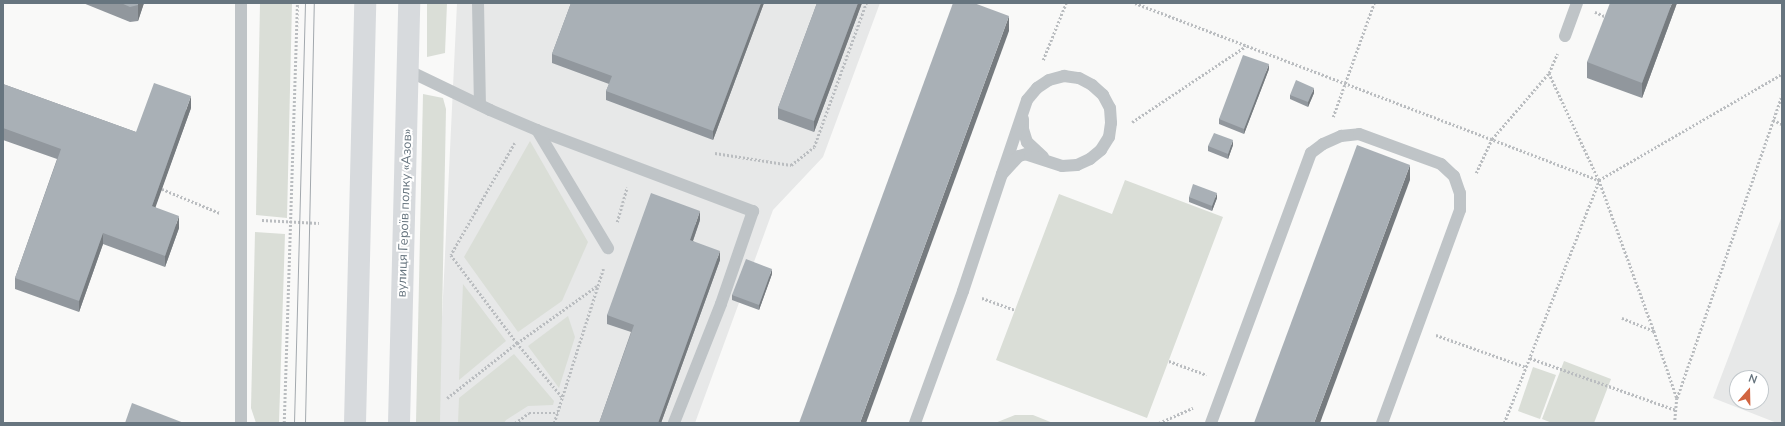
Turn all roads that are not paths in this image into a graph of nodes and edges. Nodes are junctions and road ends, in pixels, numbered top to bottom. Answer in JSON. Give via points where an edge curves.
{"nodes":[{"id":1,"x":241,"y":3,"type":"edge"},
{"id":2,"x":365,"y":3,"type":"edge"},
{"id":3,"x":409,"y":3,"type":"edge"},
{"id":4,"x":478,"y":3,"type":"edge"},
{"id":5,"x":1577,"y":3,"type":"edge"},
{"id":6,"x":1565,"y":36,"type":"dead end"},
{"id":7,"x":409,"y":71,"type":"junction"},
{"id":8,"x":480,"y":105,"type":"junction"},
{"id":9,"x":1023,"y":114,"type":"junction"},
{"id":10,"x":531,"y":127,"type":"junction"},
{"id":11,"x":1048,"y":162,"type":"junction"},
{"id":12,"x":1002,"y":174,"type":"junction"},
{"id":13,"x":608,"y":248,"type":"road end"},
{"id":14,"x":241,"y":423,"type":"edge"},
{"id":15,"x":355,"y":423,"type":"edge"},
{"id":16,"x":399,"y":423,"type":"edge"},
{"id":17,"x":674,"y":423,"type":"edge"},
{"id":18,"x":915,"y":423,"type":"edge"},
{"id":19,"x":1212,"y":423,"type":"edge"},
{"id":20,"x":1382,"y":423,"type":"edge"}],
"edges":[{"from":1,"to":14,"type":"lane"},
{"from":2,"to":15,"type":"main road"},
{"from":3,"to":7,"type":"main road","name":"вулиця Героїв полку «Азов»"},
{"from":4,"to":8,"type":"lane"},
{"from":5,"to":6,"type":"lane"},
{"from":7,"to":8,"type":"lane"},
{"from":7,"to":16,"type":"main road","name":"вулиця Героїв полку «Азов»"},
{"from":8,"to":10,"type":"lane"},
{"from":9,"to":11,"type":"lane","via":[[1022,129],[1027,142]]},
{"from":9,"to":11,"type":"lane","via":[[1028,100],[1037,88],[1049,80],[1064,76],[1079,78],[1092,85],[1103,95],[1110,108],[1111,123],[1108,137],[1101,150],[1077,165],[1062,166]]},
{"from":9,"to":12,"type":"lane"},
{"from":10,"to":13,"type":"lane"},
{"from":10,"to":17,"type":"lane","via":[[753,211],[721,304]]},
{"from":11,"to":12,"type":"lane","via":[[1026,154],[1019,156]]},
{"from":12,"to":18,"type":"lane","via":[[963,292]]},
{"from":19,"to":20,"type":"lane","via":[[1312,153],[1323,144],[1341,136],[1359,134],[1441,164],[1454,176],[1460,193],[1460,210]]}]}
